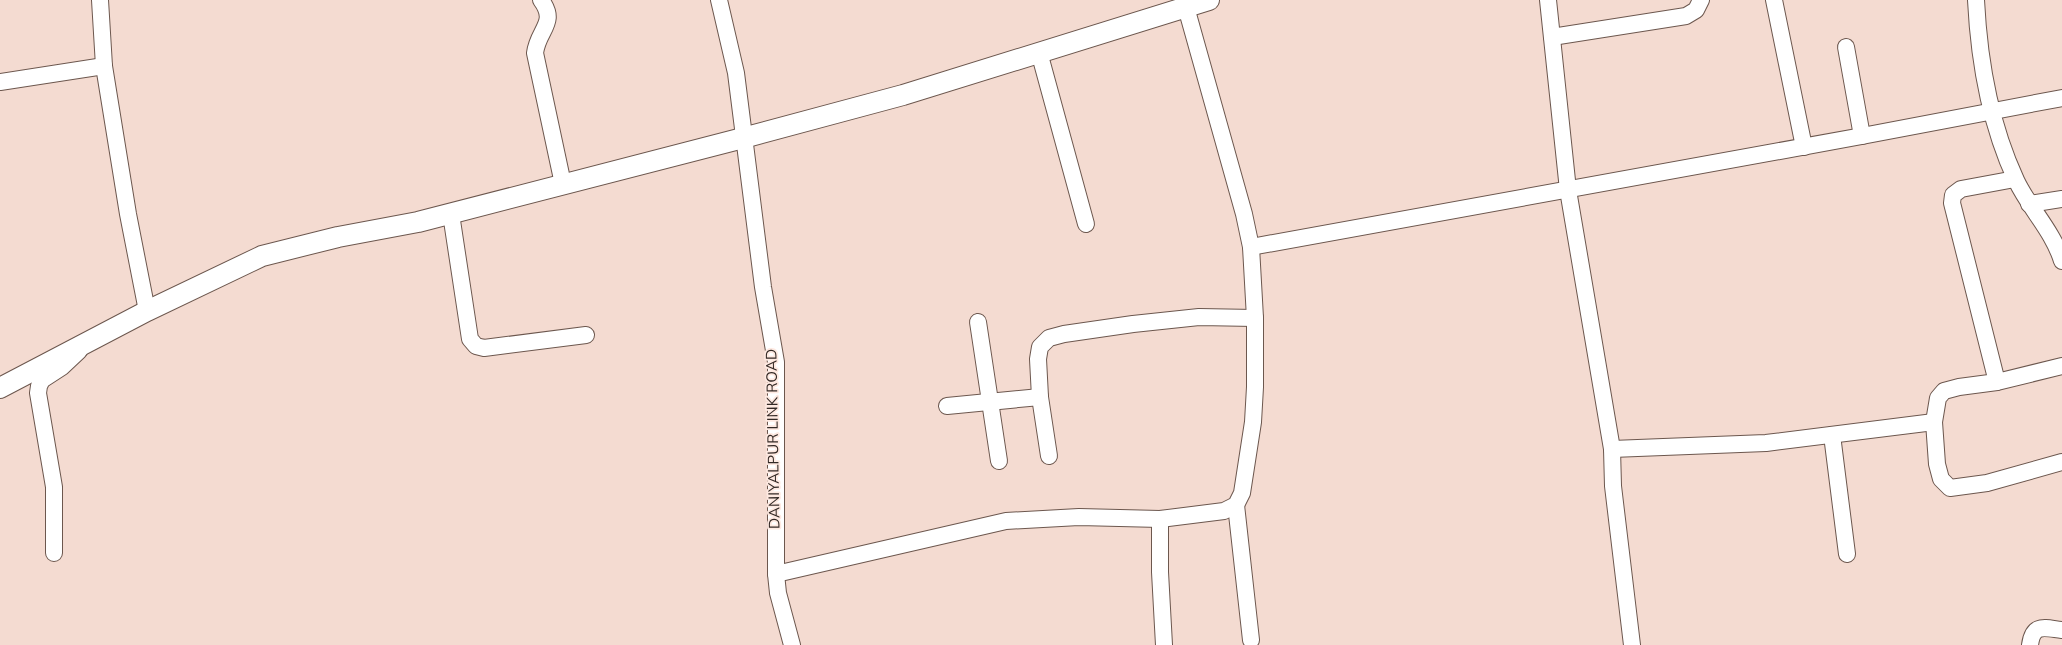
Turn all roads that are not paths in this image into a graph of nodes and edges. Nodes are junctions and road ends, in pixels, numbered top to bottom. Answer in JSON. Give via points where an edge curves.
{"nodes":[{"id":1,"x":100,"y":0,"type":"edge"},
{"id":2,"x":541,"y":0,"type":"edge"},
{"id":3,"x":719,"y":0,"type":"edge"},
{"id":4,"x":1209,"y":0,"type":"edge"},
{"id":5,"x":1548,"y":0,"type":"edge"},
{"id":6,"x":1701,"y":0,"type":"edge"},
{"id":7,"x":1774,"y":0,"type":"edge"},
{"id":8,"x":1976,"y":0,"type":"edge"},
{"id":9,"x":1185,"y":4,"type":"edge"},
{"id":10,"x":1552,"y":37,"type":"junction"},
{"id":11,"x":1846,"y":47,"type":"dead end"},
{"id":12,"x":1039,"y":52,"type":"junction"},
{"id":13,"x":104,"y":66,"type":"junction"},
{"id":14,"x":0,"y":82,"type":"edge"},
{"id":15,"x":2062,"y":98,"type":"edge"},
{"id":16,"x":1991,"y":113,"type":"junction"},
{"id":17,"x":1862,"y":136,"type":"junction"},
{"id":18,"x":743,"y":138,"type":"junction"},
{"id":19,"x":1804,"y":147,"type":"junction"},
{"id":20,"x":2015,"y":180,"type":"junction"},
{"id":21,"x":563,"y":184,"type":"junction"},
{"id":22,"x":1568,"y":190,"type":"junction"},
{"id":23,"x":2062,"y":199,"type":"edge"},
{"id":24,"x":2029,"y":204,"type":"junction"},
{"id":25,"x":451,"y":214,"type":"junction"},
{"id":26,"x":1086,"y":224,"type":"dead end"},
{"id":27,"x":2055,"y":234,"type":"edge"},
{"id":28,"x":1251,"y":247,"type":"junction"},
{"id":29,"x":2062,"y":262,"type":"edge"},
{"id":30,"x":146,"y":310,"type":"junction"},
{"id":31,"x":1255,"y":318,"type":"junction"},
{"id":32,"x":978,"y":322,"type":"dead end"},
{"id":33,"x":586,"y":335,"type":"dead end"},
{"id":34,"x":91,"y":339,"type":"junction"},
{"id":35,"x":2062,"y":366,"type":"edge"},
{"id":36,"x":1997,"y":382,"type":"junction"},
{"id":37,"x":0,"y":388,"type":"edge"},
{"id":38,"x":1040,"y":397,"type":"junction"},
{"id":39,"x":990,"y":402,"type":"junction"},
{"id":40,"x":947,"y":406,"type":"dead end"},
{"id":41,"x":1934,"y":422,"type":"junction"},
{"id":42,"x":1832,"y":435,"type":"junction"},
{"id":43,"x":1612,"y":448,"type":"junction"},
{"id":44,"x":1049,"y":456,"type":"dead end"},
{"id":45,"x":999,"y":461,"type":"dead end"},
{"id":46,"x":2062,"y":462,"type":"edge"},
{"id":47,"x":1236,"y":504,"type":"junction"},
{"id":48,"x":1160,"y":519,"type":"junction"},
{"id":49,"x":54,"y":553,"type":"dead end"},
{"id":50,"x":1847,"y":554,"type":"dead end"},
{"id":51,"x":776,"y":574,"type":"junction"},
{"id":52,"x":2062,"y":630,"type":"edge"},
{"id":53,"x":1251,"y":640,"type":"dead end"},
{"id":54,"x":792,"y":645,"type":"edge"},
{"id":55,"x":1164,"y":645,"type":"edge"},
{"id":56,"x":1632,"y":645,"type":"edge"},
{"id":57,"x":2030,"y":645,"type":"edge"}],
"edges":[{"from":1,"to":13,"type":"street"},
{"from":2,"to":21,"type":"street","via":[[549,18],[536,43],[535,53]]},
{"from":3,"to":18,"type":"street","name":"DANIYALPUR LINK ROAD","via":[[736,73]]},
{"from":4,"to":9,"type":"street"},
{"from":5,"to":10,"type":"street"},
{"from":6,"to":10,"type":"street","via":[[1696,10],[1686,16]]},
{"from":7,"to":19,"type":"street"},
{"from":8,"to":16,"type":"street"},
{"from":9,"to":12,"type":"street"},
{"from":9,"to":28,"type":"street"},
{"from":10,"to":22,"type":"street"},
{"from":11,"to":17,"type":"street"},
{"from":12,"to":18,"type":"street","via":[[903,95]]},
{"from":12,"to":26,"type":"street"},
{"from":13,"to":14,"type":"street"},
{"from":13,"to":30,"type":"street"},
{"from":15,"to":16,"type":"street"},
{"from":16,"to":17,"type":"street"},
{"from":16,"to":20,"type":"street"},
{"from":17,"to":19,"type":"street"},
{"from":18,"to":21,"type":"street"},
{"from":18,"to":51,"type":"street","name":"DANIYALPUR LINK ROAD","via":[[776,362]]},
{"from":19,"to":22,"type":"street"},
{"from":20,"to":24,"type":"street"},
{"from":20,"to":36,"type":"street","via":[[1960,189],[1952,202]]},
{"from":21,"to":25,"type":"street"},
{"from":22,"to":28,"type":"street"},
{"from":22,"to":43,"type":"street"},
{"from":23,"to":24,"type":"street"},
{"from":24,"to":27,"type":"street"},
{"from":25,"to":30,"type":"street","via":[[338,237],[262,256]]},
{"from":25,"to":33,"type":"street","via":[[470,339],[476,346],[484,348]]},
{"from":27,"to":29,"type":"street"},
{"from":28,"to":31,"type":"street"},
{"from":30,"to":34,"type":"street"},
{"from":31,"to":38,"type":"street","via":[[1199,317],[1133,324],[1049,338],[1040,347],[1038,359]]},
{"from":31,"to":47,"type":"street","via":[[1256,387],[1253,422],[1242,493]]},
{"from":32,"to":39,"type":"street"},
{"from":34,"to":37,"type":"street"},
{"from":34,"to":49,"type":"street","via":[[62,367],[42,380],[39,386],[38,393],[54,487]]},
{"from":35,"to":36,"type":"street"},
{"from":36,"to":41,"type":"street","via":[[1944,392],[1938,398]]},
{"from":38,"to":39,"type":"street"},
{"from":38,"to":44,"type":"street"},
{"from":39,"to":40,"type":"street"},
{"from":39,"to":45,"type":"street"},
{"from":41,"to":42,"type":"street"},
{"from":41,"to":46,"type":"street","via":[[1937,464],[1941,479],[1950,488],[1988,483]]},
{"from":42,"to":43,"type":"street","via":[[1766,443]]},
{"from":42,"to":50,"type":"street"},
{"from":43,"to":56,"type":"street","via":[[1613,486]]},
{"from":47,"to":48,"type":"street","via":[[1224,511]]},
{"from":47,"to":53,"type":"street"},
{"from":48,"to":51,"type":"street","via":[[1079,517],[1006,521]]},
{"from":48,"to":55,"type":"street"},
{"from":51,"to":54,"type":"street","name":"DANIYALPUR LINK ROAD","via":[[778,593]]},
{"from":52,"to":57,"type":"street","via":[[2036,630],[2032,634]]}]}
